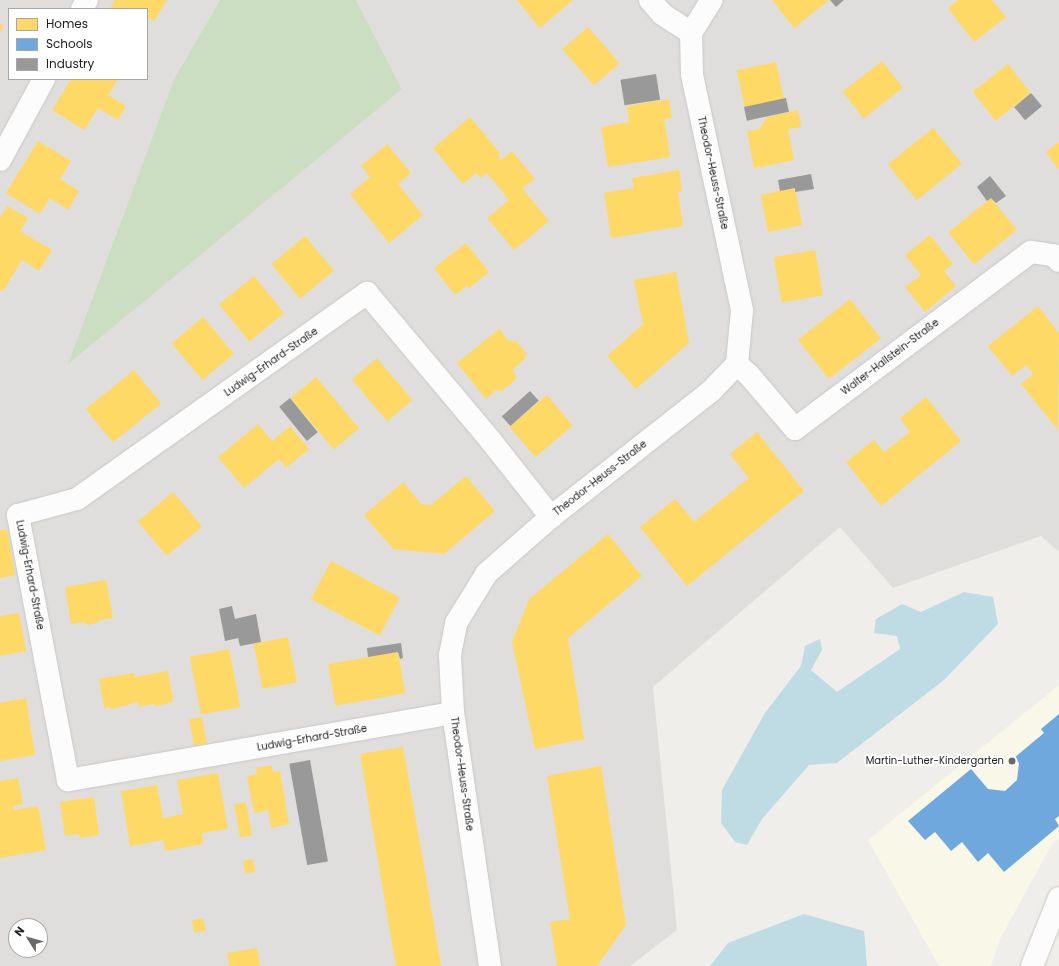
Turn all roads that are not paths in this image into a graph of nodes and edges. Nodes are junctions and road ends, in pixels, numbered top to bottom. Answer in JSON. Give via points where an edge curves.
{"nodes":[{"id":1,"x":650,"y":0,"type":"edge"},
{"id":2,"x":712,"y":0,"type":"edge"},
{"id":3,"x":691,"y":33,"type":"junction"},
{"id":4,"x":43,"y":80,"type":"edge"},
{"id":5,"x":0,"y":160,"type":"edge"},
{"id":6,"x":1059,"y":261,"type":"edge"},
{"id":7,"x":737,"y":364,"type":"junction"},
{"id":8,"x":551,"y":517,"type":"junction"},
{"id":9,"x":453,"y":713,"type":"junction"},
{"id":10,"x":1059,"y":898,"type":"edge"},
{"id":11,"x":490,"y":966,"type":"edge"},
{"id":12,"x":1032,"y":966,"type":"edge"}],
"edges":[{"from":1,"to":3,"type":"street","via":[[662,14]]},
{"from":2,"to":3,"type":"street"},
{"from":3,"to":7,"type":"street","name":"Theodor-Heuss-Straße","via":[[692,74],[742,310]]},
{"from":4,"to":5,"type":"street"},
{"from":6,"to":7,"type":"street","name":"Walter-Hallstein-Straße","via":[[1053,255],[1031,252],[795,429]]},
{"from":7,"to":8,"type":"street","name":"Theodor-Heuss-Straße","via":[[711,391]]},
{"from":8,"to":9,"type":"street","name":"Theodor-Heuss-Straße","via":[[487,573],[456,623],[450,655]]},
{"from":8,"to":9,"type":"street","name":"Ludwig-Erhard-Straße","via":[[491,441],[367,294],[78,499],[18,515],[68,780]]},
{"from":9,"to":11,"type":"street","name":"Theodor-Heuss-Straße"},
{"from":10,"to":12,"type":"street"}]}
